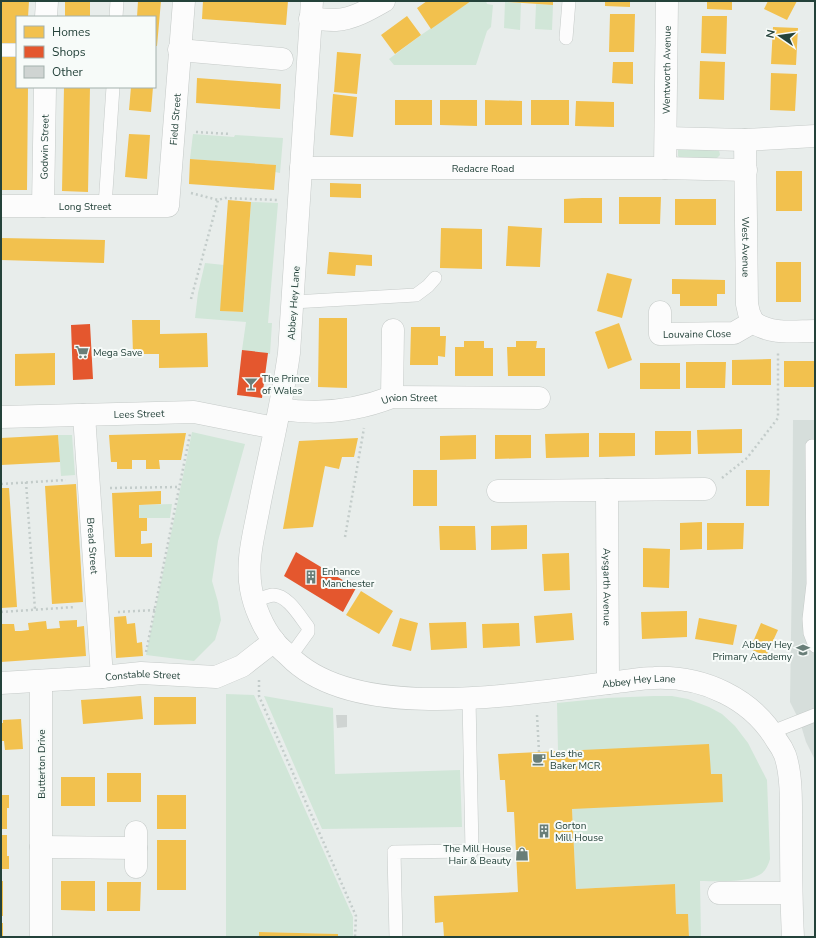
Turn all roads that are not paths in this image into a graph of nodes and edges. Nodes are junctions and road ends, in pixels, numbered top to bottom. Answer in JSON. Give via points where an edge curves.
{"nodes":[{"id":1,"x":47,"y":1,"type":"edge"},
{"id":2,"x":117,"y":1,"type":"edge"},
{"id":3,"x":184,"y":1,"type":"edge"},
{"id":4,"x":384,"y":1,"type":"edge"},
{"id":5,"x":569,"y":1,"type":"edge"},
{"id":6,"x":667,"y":1,"type":"edge"},
{"id":7,"x":311,"y":10,"type":"edge"},
{"id":8,"x":46,"y":16,"type":"edge"},
{"id":9,"x":116,"y":16,"type":"edge"},
{"id":10,"x":566,"y":38,"type":"dead end"},
{"id":11,"x":1,"y":50,"type":"edge"},
{"id":12,"x":16,"y":50,"type":"edge"},
{"id":13,"x":180,"y":50,"type":"junction"},
{"id":14,"x":282,"y":59,"type":"dead end"},
{"id":15,"x":45,"y":88,"type":"edge"},
{"id":16,"x":113,"y":88,"type":"edge"},
{"id":17,"x":815,"y":136,"type":"edge"},
{"id":18,"x":666,"y":138,"type":"junction"},
{"id":19,"x":745,"y":140,"type":"junction"},
{"id":20,"x":301,"y":168,"type":"junction"},
{"id":21,"x":665,"y":168,"type":"junction"},
{"id":22,"x":746,"y":170,"type":"junction"},
{"id":23,"x":169,"y":198,"type":"joint"},
{"id":24,"x":1,"y":206,"type":"edge"},
{"id":25,"x":43,"y":206,"type":"junction"},
{"id":26,"x":105,"y":206,"type":"junction"},
{"id":27,"x":435,"y":278,"type":"dead end"},
{"id":28,"x":293,"y":302,"type":"junction"},
{"id":29,"x":660,"y":312,"type":"dead end"},
{"id":30,"x":753,"y":322,"type":"junction"},
{"id":31,"x":393,"y":330,"type":"dead end"},
{"id":32,"x":815,"y":331,"type":"edge"},
{"id":33,"x":392,"y":397,"type":"junction"},
{"id":34,"x":539,"y":398,"type":"dead end"},
{"id":35,"x":84,"y":415,"type":"junction"},
{"id":36,"x":1,"y":417,"type":"edge"},
{"id":37,"x":278,"y":419,"type":"junction"},
{"id":38,"x":812,"y":446,"type":"dead end"},
{"id":39,"x":705,"y":489,"type":"road end"},
{"id":40,"x":607,"y":490,"type":"junction"},
{"id":41,"x":498,"y":491,"type":"dead end"},
{"id":42,"x":254,"y":600,"type":"junction"},
{"id":43,"x":274,"y":641,"type":"junction"},
{"id":44,"x":815,"y":646,"type":"edge"},
{"id":45,"x":290,"y":657,"type":"junction"},
{"id":46,"x":102,"y":676,"type":"junction"},
{"id":47,"x":41,"y":681,"type":"junction"},
{"id":48,"x":1,"y":683,"type":"edge"},
{"id":49,"x":608,"y":683,"type":"junction"},
{"id":50,"x":469,"y":698,"type":"junction"},
{"id":51,"x":815,"y":715,"type":"edge"},
{"id":52,"x":772,"y":732,"type":"junction"},
{"id":53,"x":41,"y":847,"type":"junction"},
{"id":54,"x":136,"y":849,"type":"dead end"},
{"id":55,"x":719,"y":893,"type":"dead end"},
{"id":56,"x":791,"y":893,"type":"junction"},
{"id":57,"x":41,"y":937,"type":"edge"},
{"id":58,"x":396,"y":937,"type":"edge"},
{"id":59,"x":793,"y":937,"type":"edge"}],
"edges":[{"from":1,"to":8,"type":"street"},
{"from":2,"to":9,"type":"lane"},
{"from":3,"to":13,"type":"street","name":"Field Street"},
{"from":4,"to":7,"type":"street","via":[[342,19]]},
{"from":5,"to":10,"type":"lane"},
{"from":6,"to":18,"type":"street","name":"Wentworth Avenue"},
{"from":7,"to":20,"type":"street","name":"Abbey Hey Lane"},
{"from":11,"to":12,"type":"lane"},
{"from":13,"to":14,"type":"street"},
{"from":13,"to":23,"type":"street","name":"Field Street"},
{"from":15,"to":25,"type":"street","name":"Godwin Street"},
{"from":16,"to":26,"type":"lane"},
{"from":17,"to":19,"type":"street"},
{"from":18,"to":19,"type":"street"},
{"from":18,"to":21,"type":"street"},
{"from":19,"to":22,"type":"street"},
{"from":20,"to":21,"type":"street","name":"Redacre Road"},
{"from":20,"to":28,"type":"street","name":"Abbey Hey Lane"},
{"from":21,"to":22,"type":"street","name":"Redacre Road"},
{"from":22,"to":30,"type":"street","name":"West Avenue","via":[[747,304]]},
{"from":23,"to":26,"type":"street","name":"Long Street"},
{"from":24,"to":25,"type":"street","name":"Long Street"},
{"from":25,"to":26,"type":"street","name":"Long Street"},
{"from":27,"to":28,"type":"lane","via":[[416,295]]},
{"from":28,"to":37,"type":"street","name":"Abbey Hey Lane","via":[[289,353]]},
{"from":29,"to":30,"type":"street","name":"Louvaine Close","via":[[660,334],[734,334]]},
{"from":30,"to":32,"type":"street","via":[[769,330]]},
{"from":31,"to":33,"type":"street"},
{"from":33,"to":34,"type":"street","name":"Union Street"},
{"from":33,"to":37,"type":"street","name":"Union Street","via":[[371,405],[329,412],[298,412]]},
{"from":35,"to":36,"type":"street","name":"Lees Street"},
{"from":35,"to":37,"type":"street","name":"Lees Street","via":[[194,412]]},
{"from":35,"to":46,"type":"street","name":"Bread Street","via":[[90,610]]},
{"from":37,"to":42,"type":"street","name":"Abbey Hey Lane","via":[[249,558]]},
{"from":38,"to":44,"type":"lane","via":[[813,584],[809,619],[810,633]]},
{"from":39,"to":40,"type":"street"},
{"from":40,"to":41,"type":"street"},
{"from":40,"to":49,"type":"street","name":"Aysgarth Avenue"},
{"from":42,"to":43,"type":"street","name":"Abbey Hey Lane"},
{"from":42,"to":45,"type":"lane","via":[[273,595],[282,598],[308,627],[308,632]]},
{"from":43,"to":45,"type":"street","name":"Abbey Hey Lane"},
{"from":43,"to":46,"type":"street","name":"Constable Street","via":[[242,666],[216,677],[141,673]]},
{"from":45,"to":50,"type":"street","name":"Abbey Hey Lane","via":[[311,674],[365,694],[405,698]]},
{"from":46,"to":47,"type":"street","name":"Constable Street"},
{"from":47,"to":48,"type":"street","name":"Constable Street"},
{"from":47,"to":53,"type":"street","name":"Butterton Drive"},
{"from":49,"to":50,"type":"street","name":"Abbey Hey Lane"},
{"from":49,"to":52,"type":"street","name":"Abbey Hey Lane","via":[[655,678],[703,684],[736,698],[753,710]]},
{"from":50,"to":58,"type":"lane","via":[[472,851],[394,852]]},
{"from":51,"to":52,"type":"lane"},
{"from":52,"to":56,"type":"street","name":"Abbey Hey Lane","via":[[785,755],[790,781]]},
{"from":53,"to":54,"type":"street"},
{"from":53,"to":57,"type":"street","name":"Butterton Drive"},
{"from":55,"to":56,"type":"street"},
{"from":56,"to":59,"type":"street","name":"Abbey Hey Lane"}]}
